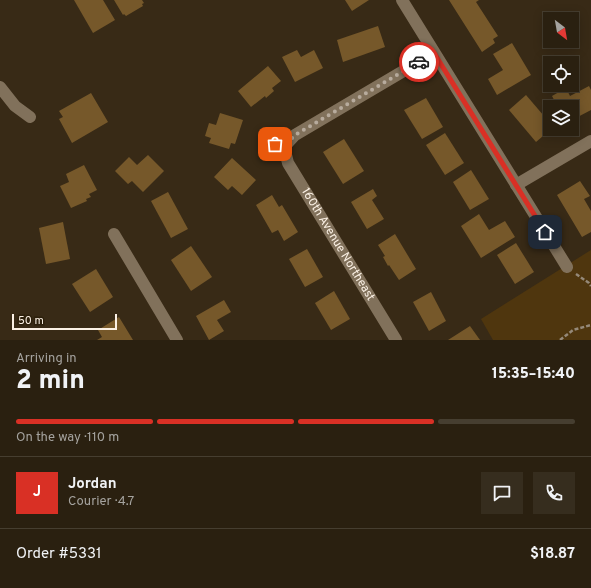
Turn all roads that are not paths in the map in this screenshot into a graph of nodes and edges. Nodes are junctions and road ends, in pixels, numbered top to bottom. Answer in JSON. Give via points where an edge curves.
{"nodes":[{"id":1,"x":402,"y":0,"type":"edge"},
{"id":2,"x":434,"y":53,"type":"junction"},
{"id":3,"x":0,"y":87,"type":"edge"},
{"id":4,"x":30,"y":117,"type":"dead end"},
{"id":5,"x":591,"y":141,"type":"edge"},
{"id":6,"x":271,"y":143,"type":"dead end"},
{"id":7,"x":284,"y":147,"type":"junction"},
{"id":8,"x":516,"y":185,"type":"junction"},
{"id":9,"x":114,"y":234,"type":"dead end"},
{"id":10,"x":567,"y":267,"type":"road end"},
{"id":11,"x":176,"y":340,"type":"edge"},
{"id":12,"x":396,"y":340,"type":"edge"}],
"edges":[{"from":1,"to":2,"type":"street"},
{"from":2,"to":7,"type":"street","via":[[295,135]]},
{"from":2,"to":8,"type":"street"},
{"from":3,"to":4,"type":"street","via":[[15,106]]},
{"from":5,"to":8,"type":"street"},
{"from":6,"to":7,"type":"street"},
{"from":7,"to":12,"type":"street","name":"160th Avenue Northeast","via":[[288,163]]},
{"from":8,"to":10,"type":"street"},
{"from":9,"to":11,"type":"street"}]}
